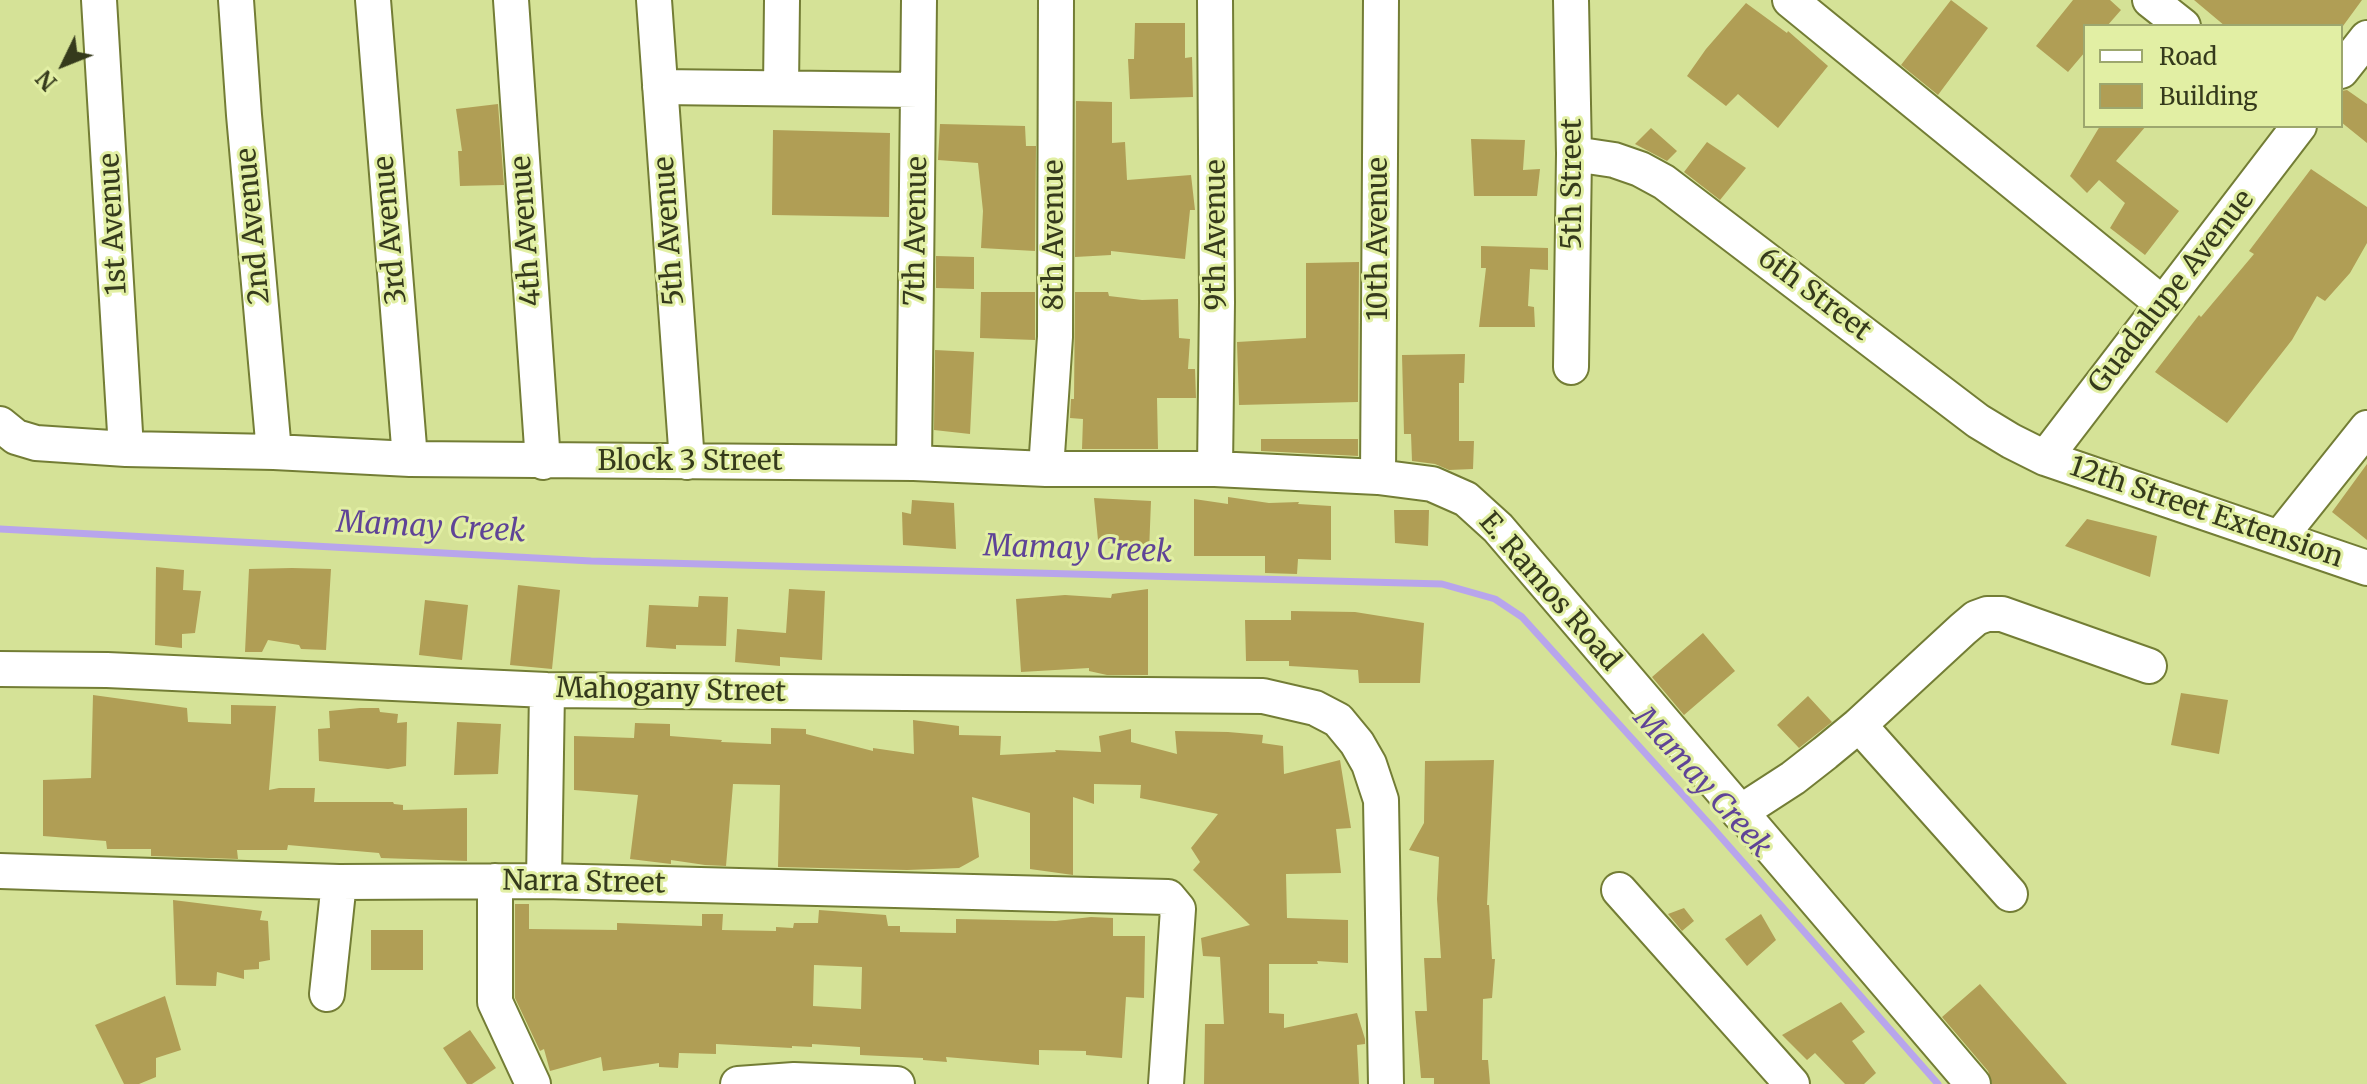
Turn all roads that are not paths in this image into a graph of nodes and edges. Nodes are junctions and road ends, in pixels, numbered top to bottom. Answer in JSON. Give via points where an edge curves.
{"nodes":[{"id":1,"x":99,"y":0,"type":"edge"},
{"id":2,"x":236,"y":0,"type":"edge"},
{"id":3,"x":373,"y":0,"type":"edge"},
{"id":4,"x":511,"y":0,"type":"edge"},
{"id":5,"x":654,"y":0,"type":"edge"},
{"id":6,"x":782,"y":0,"type":"edge"},
{"id":7,"x":919,"y":0,"type":"edge"},
{"id":8,"x":1056,"y":0,"type":"edge"},
{"id":9,"x":1215,"y":0,"type":"edge"},
{"id":10,"x":1381,"y":0,"type":"edge"},
{"id":11,"x":1571,"y":0,"type":"edge"},
{"id":12,"x":1790,"y":0,"type":"edge"},
{"id":13,"x":2150,"y":0,"type":"edge"},
{"id":14,"x":2180,"y":24,"type":"edge"},
{"id":15,"x":2367,"y":38,"type":"edge"},
{"id":16,"x":2343,"y":68,"type":"edge"},
{"id":17,"x":660,"y":87,"type":"junction"},
{"id":18,"x":781,"y":88,"type":"junction"},
{"id":19,"x":918,"y":90,"type":"junction"},
{"id":20,"x":2297,"y":128,"type":"edge"},
{"id":21,"x":1574,"y":154,"type":"junction"},
{"id":22,"x":2163,"y":304,"type":"junction"},
{"id":23,"x":1571,"y":367,"type":"dead end"},
{"id":24,"x":3,"y":428,"type":"edge"},
{"id":25,"x":2367,"y":428,"type":"edge"},
{"id":26,"x":126,"y":449,"type":"junction"},
{"id":27,"x":274,"y":452,"type":"junction"},
{"id":28,"x":2045,"y":458,"type":"junction"},
{"id":29,"x":410,"y":459,"type":"junction"},
{"id":30,"x":543,"y":462,"type":"junction"},
{"id":31,"x":687,"y":462,"type":"junction"},
{"id":32,"x":914,"y":463,"type":"junction"},
{"id":33,"x":1046,"y":469,"type":"junction"},
{"id":34,"x":1215,"y":469,"type":"junction"},
{"id":35,"x":1378,"y":477,"type":"junction"},
{"id":36,"x":2280,"y":537,"type":"junction"},
{"id":37,"x":2367,"y":568,"type":"edge"},
{"id":38,"x":2149,"y":666,"type":"dead end"},
{"id":39,"x":0,"y":669,"type":"edge"},
{"id":40,"x":547,"y":690,"type":"junction"},
{"id":41,"x":1859,"y":725,"type":"junction"},
{"id":42,"x":1739,"y":813,"type":"junction"},
{"id":43,"x":0,"y":871,"type":"edge"},
{"id":44,"x":495,"y":881,"type":"junction"},
{"id":45,"x":544,"y":881,"type":"junction"},
{"id":46,"x":339,"y":882,"type":"junction"},
{"id":47,"x":1619,"y":890,"type":"dead end"},
{"id":48,"x":2010,"y":894,"type":"dead end"},
{"id":49,"x":327,"y":994,"type":"dead end"},
{"id":50,"x":533,"y":1084,"type":"edge"},
{"id":51,"x":738,"y":1084,"type":"edge"},
{"id":52,"x":897,"y":1084,"type":"edge"},
{"id":53,"x":1166,"y":1084,"type":"edge"},
{"id":54,"x":1386,"y":1084,"type":"edge"},
{"id":55,"x":1792,"y":1084,"type":"edge"},
{"id":56,"x":1973,"y":1084,"type":"edge"}],
"edges":[{"from":1,"to":26,"type":"street","name":"1st Avenue"},
{"from":2,"to":27,"type":"street","name":"2nd Avenue"},
{"from":3,"to":29,"type":"street","name":"3rd Avenue"},
{"from":4,"to":30,"type":"street","name":"4th Avenue"},
{"from":5,"to":17,"type":"street","name":"5th Avenue"},
{"from":6,"to":18,"type":"street"},
{"from":7,"to":19,"type":"street","name":"7th Avenue"},
{"from":8,"to":33,"type":"street","name":"8th Avenue","via":[[1055,337]]},
{"from":9,"to":34,"type":"street","name":"9th Avenue"},
{"from":10,"to":35,"type":"street","name":"10th Avenue"},
{"from":11,"to":21,"type":"street","name":"5th Street"},
{"from":12,"to":22,"type":"street"},
{"from":13,"to":14,"type":"street"},
{"from":15,"to":16,"type":"street"},
{"from":17,"to":18,"type":"street"},
{"from":17,"to":31,"type":"street","name":"5th Avenue"},
{"from":18,"to":19,"type":"street"},
{"from":19,"to":32,"type":"street","name":"7th Avenue"},
{"from":20,"to":22,"type":"street","name":"Guadalupe Avenue"},
{"from":21,"to":23,"type":"street","name":"5th Street"},
{"from":21,"to":28,"type":"street","name":"6th Street","via":[[1614,160],[1664,182],[1978,421]]},
{"from":22,"to":28,"type":"street","name":"Guadalupe Avenue"},
{"from":24,"to":26,"type":"street","name":"Block 3 Street","via":[[36,443]]},
{"from":25,"to":36,"type":"street"},
{"from":26,"to":27,"type":"street","name":"Block 3 Street"},
{"from":27,"to":29,"type":"street","name":"Block 3 Street"},
{"from":28,"to":36,"type":"street","name":"12th Street Extension"},
{"from":29,"to":30,"type":"street","name":"Block 3 Street"},
{"from":30,"to":31,"type":"street","name":"Block 3 Street"},
{"from":31,"to":32,"type":"street","name":"Block 3 Street"},
{"from":32,"to":33,"type":"street","name":"Block 3 Street"},
{"from":33,"to":34,"type":"street","name":"Block 3 Street"},
{"from":34,"to":35,"type":"street","name":"Block 3 Street"},
{"from":35,"to":42,"type":"street","name":"E. Ramos Road","via":[[1432,484],[1480,511]]},
{"from":36,"to":37,"type":"street","name":"12th Street Extension"},
{"from":38,"to":41,"type":"street","via":[[2002,614],[1987,614],[1963,629]]},
{"from":39,"to":40,"type":"street","name":"Mahogany Street"},
{"from":40,"to":45,"type":"street"},
{"from":40,"to":54,"type":"street","name":"Mahogany Street","via":[[1263,696],[1315,708],[1338,720],[1357,743],[1381,800]]},
{"from":41,"to":42,"type":"street"},
{"from":41,"to":48,"type":"street"},
{"from":42,"to":56,"type":"street","name":"E. Ramos Road"},
{"from":43,"to":46,"type":"street","name":"Narra Street"},
{"from":44,"to":45,"type":"street","name":"Narra Street"},
{"from":44,"to":46,"type":"street","name":"Narra Street"},
{"from":44,"to":50,"type":"street","via":[[495,1002]]},
{"from":45,"to":53,"type":"street","name":"Narra Street","via":[[1168,897],[1178,909]]},
{"from":46,"to":49,"type":"street"},
{"from":47,"to":55,"type":"street"},
{"from":51,"to":52,"type":"street"}]}
